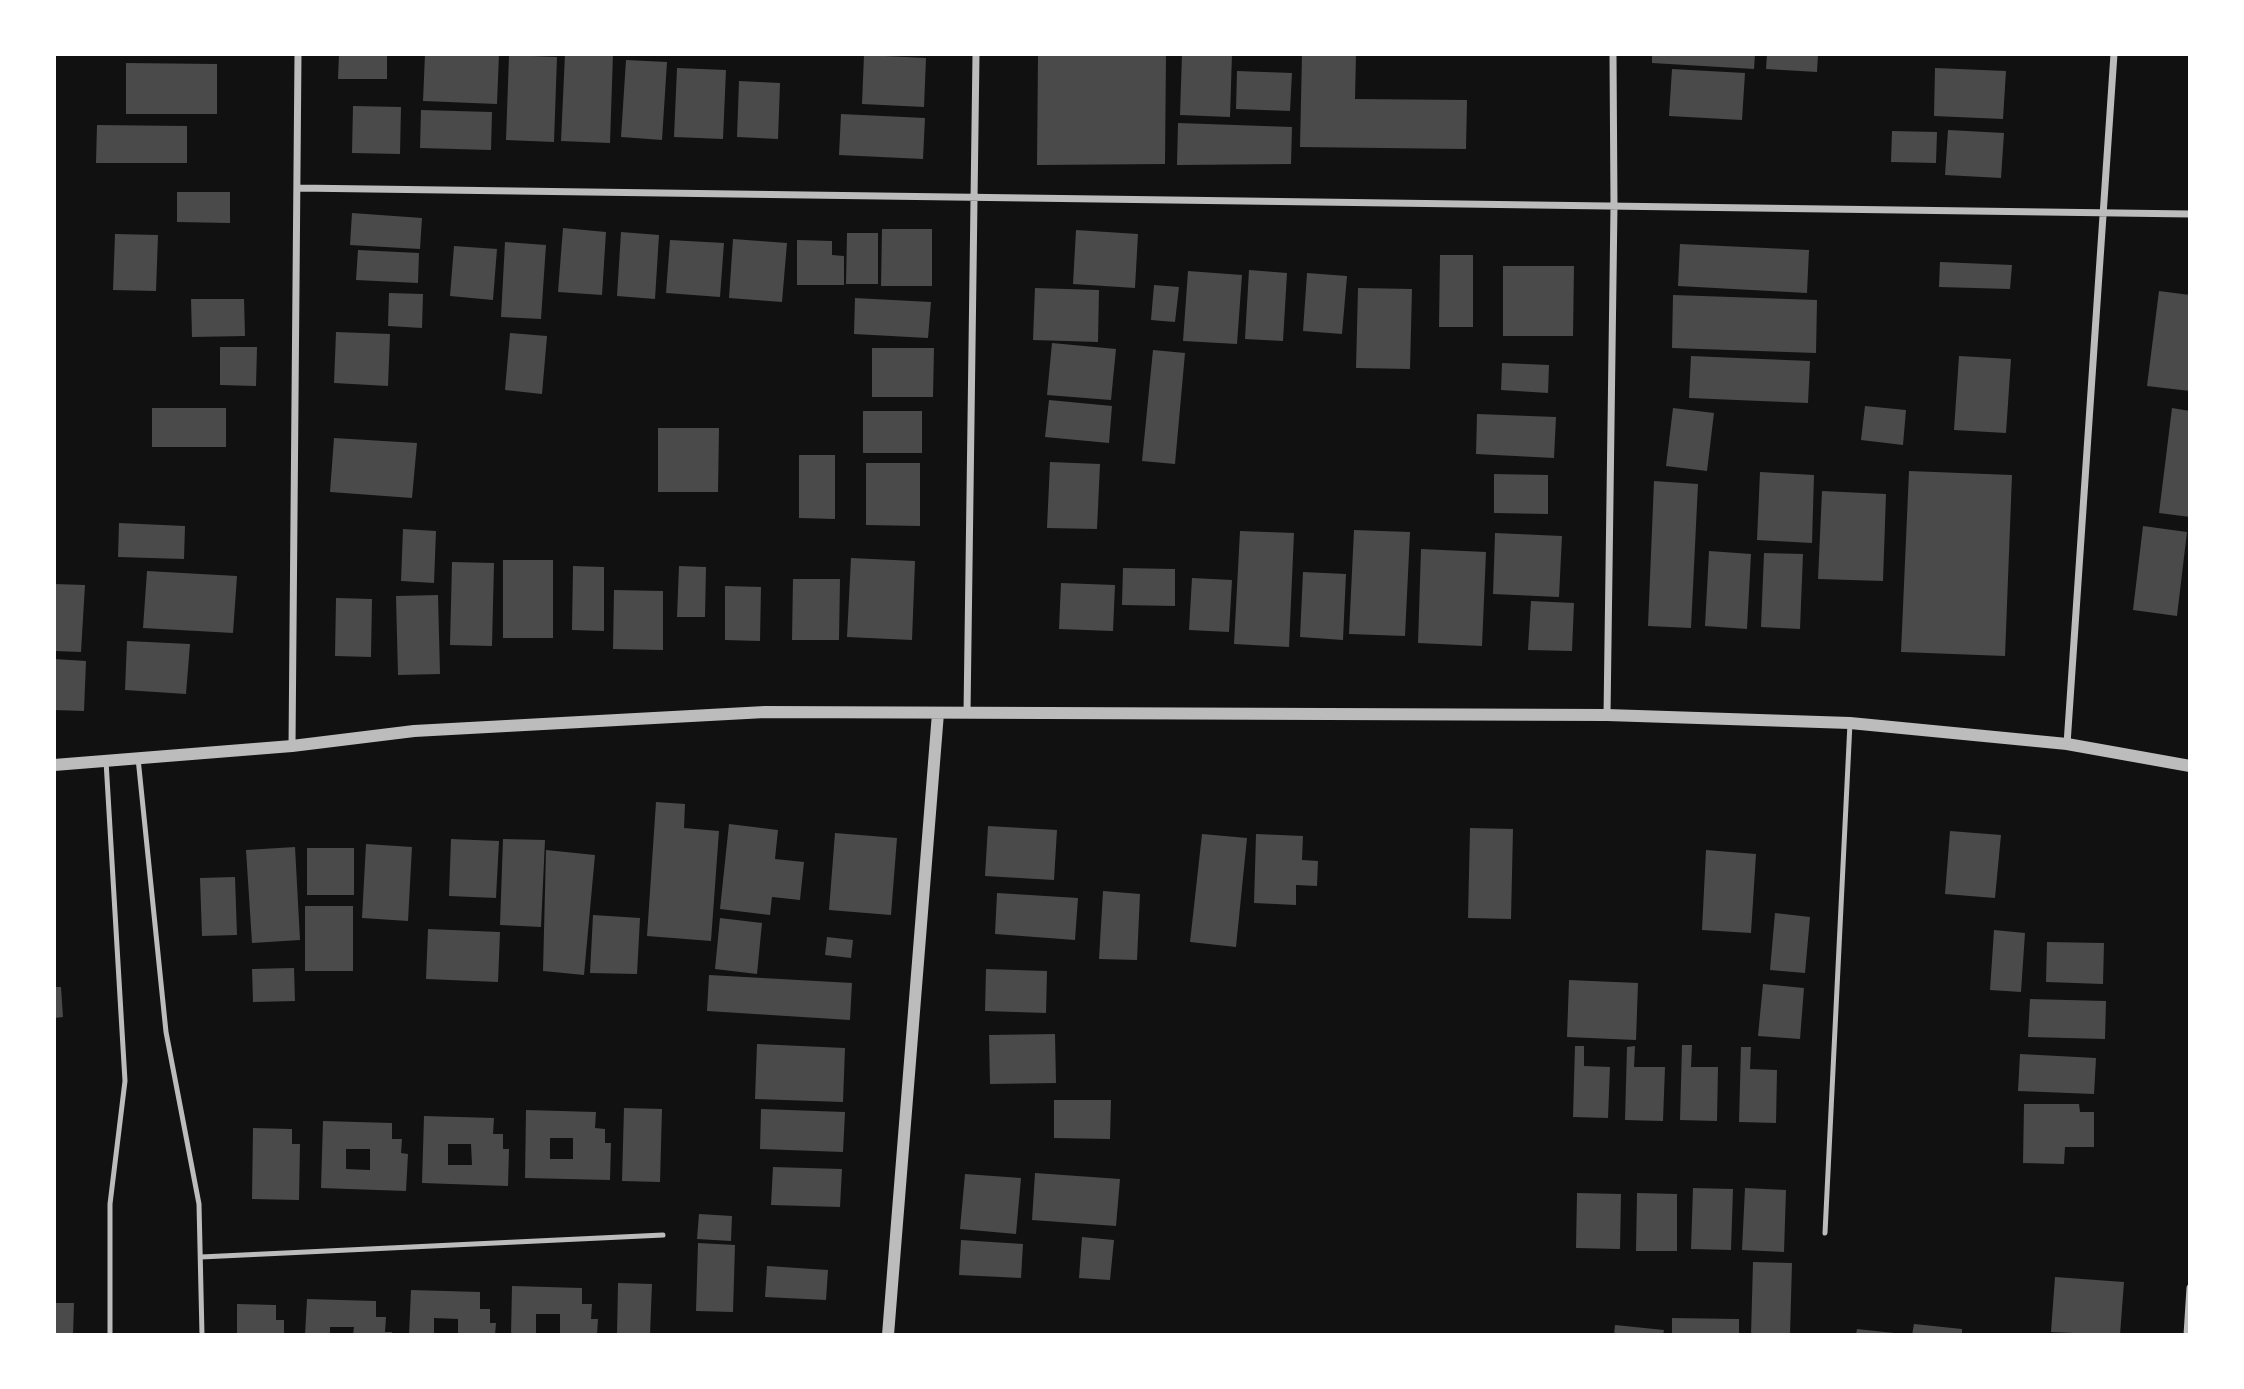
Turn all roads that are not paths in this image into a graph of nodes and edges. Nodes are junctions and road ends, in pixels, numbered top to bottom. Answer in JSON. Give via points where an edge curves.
{"nodes":[{"id":1,"x":298,"y":54,"type":"edge"},
{"id":2,"x":976,"y":54,"type":"edge"},
{"id":3,"x":1613,"y":54,"type":"edge"},
{"id":4,"x":2114,"y":54,"type":"edge"},
{"id":5,"x":297,"y":188,"type":"junction"},
{"id":6,"x":974,"y":198,"type":"junction"},
{"id":7,"x":1614,"y":206,"type":"junction"},
{"id":8,"x":2103,"y":213,"type":"junction"},
{"id":9,"x":2190,"y":214,"type":"edge"},
{"id":10,"x":938,"y":713,"type":"junction"},
{"id":11,"x":967,"y":713,"type":"junction"},
{"id":12,"x":1606,"y":715,"type":"junction"},
{"id":13,"x":1850,"y":723,"type":"junction"},
{"id":14,"x":2067,"y":744,"type":"junction"},
{"id":15,"x":292,"y":746,"type":"junction"},
{"id":16,"x":138,"y":758,"type":"junction"},
{"id":17,"x":106,"y":761,"type":"junction"},
{"id":18,"x":54,"y":765,"type":"edge"},
{"id":19,"x":2190,"y":766,"type":"edge"},
{"id":20,"x":1825,"y":1233,"type":"dead end"},
{"id":21,"x":663,"y":1235,"type":"dead end"},
{"id":22,"x":201,"y":1258,"type":"junction"},
{"id":23,"x":2190,"y":1288,"type":"edge"},
{"id":24,"x":110,"y":1335,"type":"edge"},
{"id":25,"x":202,"y":1335,"type":"edge"},
{"id":26,"x":888,"y":1335,"type":"edge"},
{"id":27,"x":2187,"y":1335,"type":"edge"}],
"edges":[{"from":1,"to":5,"type":"street"},
{"from":2,"to":6,"type":"street"},
{"from":3,"to":7,"type":"street"},
{"from":4,"to":8,"type":"street"},
{"from":5,"to":6,"type":"street"},
{"from":5,"to":15,"type":"street"},
{"from":6,"to":7,"type":"street"},
{"from":6,"to":11,"type":"street"},
{"from":7,"to":8,"type":"street"},
{"from":7,"to":12,"type":"street"},
{"from":8,"to":9,"type":"street"},
{"from":8,"to":14,"type":"street"},
{"from":10,"to":11,"type":"street"},
{"from":10,"to":15,"type":"street","via":[[765,712],[414,731]]},
{"from":10,"to":26,"type":"street"},
{"from":11,"to":12,"type":"street"},
{"from":12,"to":13,"type":"street"},
{"from":13,"to":14,"type":"street"},
{"from":13,"to":20,"type":"lane"},
{"from":14,"to":19,"type":"street"},
{"from":15,"to":16,"type":"street"},
{"from":16,"to":17,"type":"street"},
{"from":16,"to":22,"type":"lane","via":[[166,1032],[199,1204]]},
{"from":17,"to":18,"type":"street"},
{"from":17,"to":24,"type":"lane","via":[[125,1081],[110,1204]]},
{"from":21,"to":22,"type":"lane"},
{"from":22,"to":25,"type":"lane"},
{"from":23,"to":27,"type":"street"}]}
